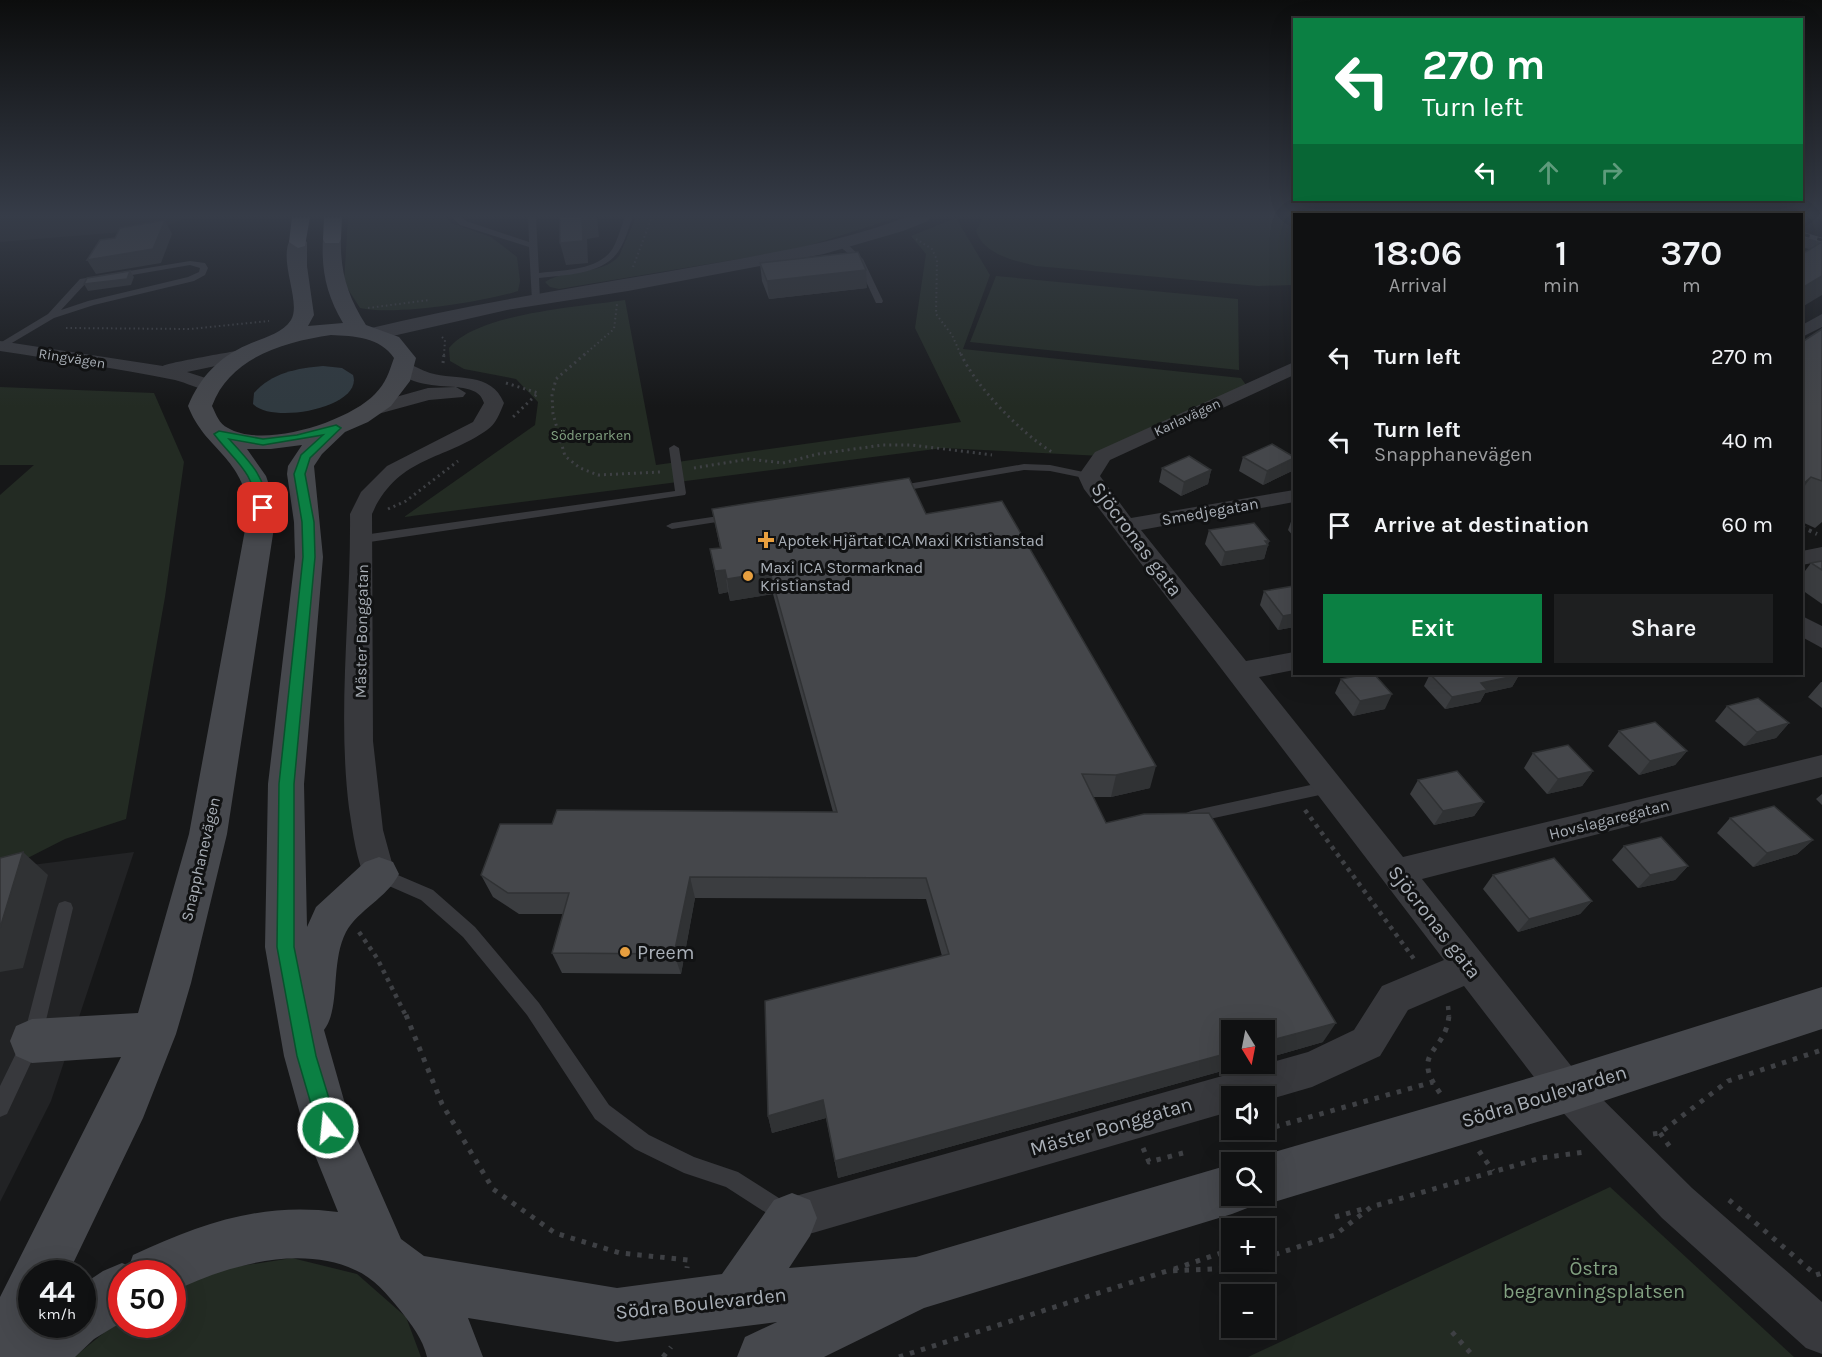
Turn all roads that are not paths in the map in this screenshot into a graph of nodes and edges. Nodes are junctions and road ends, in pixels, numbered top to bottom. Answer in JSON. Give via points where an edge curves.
{"nodes":[{"id":1,"x":87,"y":280,"type":"edge"},
{"id":2,"x":185,"y":280,"type":"edge"},
{"id":3,"x":299,"y":280,"type":"edge"},
{"id":4,"x":332,"y":280,"type":"edge"},
{"id":5,"x":535,"y":280,"type":"edge"},
{"id":6,"x":652,"y":280,"type":"edge"},
{"id":7,"x":870,"y":280,"type":"edge"},
{"id":8,"x":536,"y":300,"type":"junction"},
{"id":9,"x":879,"y":301,"type":"dead end"},
{"id":10,"x":1803,"y":312,"type":"edge"},
{"id":11,"x":51,"y":316,"type":"junction"},
{"id":12,"x":1822,"y":319,"type":"edge"},
{"id":13,"x":420,"y":331,"type":"junction"},
{"id":14,"x":1803,"y":331,"type":"edge"},
{"id":15,"x":367,"y":332,"type":"junction"},
{"id":16,"x":280,"y":339,"type":"junction"},
{"id":17,"x":0,"y":346,"type":"edge"},
{"id":18,"x":248,"y":354,"type":"junction"},
{"id":19,"x":404,"y":363,"type":"junction"},
{"id":20,"x":144,"y":368,"type":"junction"},
{"id":21,"x":1293,"y":368,"type":"edge"},
{"id":22,"x":208,"y":385,"type":"junction"},
{"id":23,"x":351,"y":420,"type":"junction"},
{"id":24,"x":219,"y":434,"type":"junction"},
{"id":25,"x":462,"y":446,"type":"junction"},
{"id":26,"x":674,"y":448,"type":"dead end"},
{"id":27,"x":1091,"y":472,"type":"junction"},
{"id":28,"x":881,"y":492,"type":"edge"},
{"id":29,"x":1293,"y":496,"type":"edge"},
{"id":30,"x":742,"y":515,"type":"edge"},
{"id":31,"x":672,"y":526,"type":"dead end"},
{"id":32,"x":1126,"y":526,"type":"junction"},
{"id":33,"x":362,"y":527,"type":"junction"},
{"id":34,"x":1822,"y":554,"type":"edge"},
{"id":35,"x":1803,"y":558,"type":"edge"},
{"id":36,"x":1803,"y":626,"type":"edge"},
{"id":37,"x":1822,"y":639,"type":"edge"},
{"id":38,"x":1293,"y":661,"type":"edge"},
{"id":39,"x":1240,"y":672,"type":"junction"},
{"id":40,"x":1822,"y":766,"type":"edge"},
{"id":41,"x":1329,"y":786,"type":"junction"},
{"id":42,"x":1189,"y":817,"type":"edge"},
{"id":43,"x":1396,"y":872,"type":"junction"},
{"id":44,"x":380,"y":874,"type":"junction"},
{"id":45,"x":65,"y":908,"type":"dead end"},
{"id":46,"x":1471,"y":968,"type":"junction"},
{"id":47,"x":1822,"y":1008,"type":"edge"},
{"id":48,"x":154,"y":1034,"type":"junction"},
{"id":49,"x":32,"y":1041,"type":"junction"},
{"id":50,"x":307,"y":1056,"type":"junction"},
{"id":51,"x":1567,"y":1090,"type":"junction"},
{"id":52,"x":0,"y":1107,"type":"edge"},
{"id":53,"x":1275,"y":1177,"type":"edge"},
{"id":54,"x":1221,"y":1192,"type":"edge"},
{"id":55,"x":792,"y":1218,"type":"junction"},
{"id":56,"x":47,"y":1260,"type":"edge"},
{"id":57,"x":178,"y":1260,"type":"edge"},
{"id":58,"x":399,"y":1267,"type":"junction"},
{"id":59,"x":916,"y":1284,"type":"junction"},
{"id":60,"x":737,"y":1299,"type":"junction"},
{"id":61,"x":18,"y":1319,"type":"edge"},
{"id":62,"x":1822,"y":1332,"type":"edge"},
{"id":63,"x":56,"y":1338,"type":"edge"},
{"id":64,"x":0,"y":1354,"type":"edge"},
{"id":65,"x":32,"y":1357,"type":"edge"},
{"id":66,"x":455,"y":1357,"type":"edge"},
{"id":67,"x":765,"y":1357,"type":"edge"}],
"edges":[{"from":1,"to":11,"type":"lane"},
{"from":2,"to":11,"type":"lane"},
{"from":3,"to":16,"type":"main road","via":[[304,315],[297,327]]},
{"from":4,"to":15,"type":"main road","via":[[341,304]]},
{"from":5,"to":8,"type":"lane"},
{"from":6,"to":8,"type":"street"},
{"from":7,"to":9,"type":"lane"},
{"from":8,"to":13,"type":"street","via":[[462,315]]},
{"from":10,"to":12,"type":"street"},
{"from":11,"to":17,"type":"lane"},
{"from":12,"to":14,"type":"street"},
{"from":13,"to":15,"type":"street"},
{"from":13,"to":19,"type":"street"},
{"from":15,"to":16,"type":"main road","via":[[331,329]]},
{"from":15,"to":19,"type":"main road","via":[[391,342]]},
{"from":16,"to":18,"type":"main road"},
{"from":17,"to":20,"type":"street","name":"Ringvägen"},
{"from":18,"to":20,"type":"street","name":"Ringvägen","via":[[201,365]]},
{"from":18,"to":22,"type":"main road"},
{"from":19,"to":23,"type":"main road","via":[[392,388]]},
{"from":19,"to":25,"type":"street","name":"Mäster Bonggatan","via":[[430,379],[479,386],[489,392],[494,403],[488,418]]},
{"from":20,"to":22,"type":"street","name":"Ringvägen","via":[[195,378]]},
{"from":21,"to":27,"type":"street","name":"Karlavägen","via":[[1102,456]]},
{"from":22,"to":24,"type":"main road","name":"Snapphanevägen","via":[[200,406]]},
{"from":23,"to":24,"type":"main road","via":[[297,438],[263,442]]},
{"from":23,"to":25,"type":"street","name":"Mäster Bonggatan","via":[[428,394],[459,394],[473,401],[478,412]]},
{"from":23,"to":50,"type":"main road","via":[[304,457],[300,474],[309,557],[286,784],[286,947]]},
{"from":24,"to":48,"type":"main road","name":"Snapphanevägen","via":[[252,471],[260,486],[262,523],[208,834]]},
{"from":25,"to":33,"type":"street","name":"Mäster Bonggatan","via":[[409,461],[380,481],[371,492]]},
{"from":26,"to":33,"type":"lane","via":[[681,493]]},
{"from":27,"to":28,"type":"lane","via":[[1024,467]]},
{"from":27,"to":32,"type":"street","name":"Sjöcronas gata","via":[[1092,484]]},
{"from":29,"to":32,"type":"street","name":"Smedjegatan"},
{"from":30,"to":31,"type":"lane"},
{"from":32,"to":39,"type":"street","name":"Sjöcronas gata"},
{"from":33,"to":44,"type":"street","name":"Mäster Bonggatan","via":[[360,778],[371,847]]},
{"from":34,"to":35,"type":"street"},
{"from":36,"to":37,"type":"street"},
{"from":38,"to":39,"type":"street"},
{"from":39,"to":41,"type":"street","name":"Sjöcronas gata"},
{"from":40,"to":43,"type":"street","name":"Hovslagaregatan"},
{"from":41,"to":42,"type":"lane"},
{"from":41,"to":43,"type":"street","name":"Sjöcronas gata"},
{"from":43,"to":46,"type":"street","name":"Sjöcronas gata"},
{"from":44,"to":50,"type":"main road","via":[[330,920],[314,963]]},
{"from":44,"to":55,"type":"lane","via":[[427,895],[469,932],[533,1009],[602,1112],[642,1142],[691,1166],[731,1179]]},
{"from":45,"to":49,"type":"lane"},
{"from":46,"to":51,"type":"street","name":"Sjöcronas gata"},
{"from":46,"to":55,"type":"street","name":"Mäster Bonggatan","via":[[1395,998],[1367,1043],[1312,1069]]},
{"from":47,"to":51,"type":"main road","name":"Södra Boulevarden"},
{"from":48,"to":49,"type":"main road"},
{"from":48,"to":56,"type":"main road","name":"Snapphanevägen","via":[[126,1101]]},
{"from":49,"to":52,"type":"lane"},
{"from":50,"to":58,"type":"main road","via":[[328,1128]]},
{"from":51,"to":53,"type":"main road","name":"Södra Boulevarden"},
{"from":51,"to":62,"type":"street","name":"Sjöcronas gata","via":[[1677,1203]]},
{"from":54,"to":59,"type":"main road","name":"Södra Boulevarden"},
{"from":55,"to":60,"type":"main road"},
{"from":57,"to":58,"type":"main road","name":"Södra Boulevarden","via":[[258,1234],[324,1233]]},
{"from":58,"to":60,"type":"main road","name":"Södra Boulevarden","via":[[509,1299],[617,1315]]},
{"from":58,"to":66,"type":"main road","via":[[452,1341]]},
{"from":59,"to":60,"type":"main road","name":"Södra Boulevarden"},
{"from":59,"to":67,"type":"main road","name":"Södra Boulevarden"},
{"from":61,"to":64,"type":"main road"},
{"from":63,"to":65,"type":"main road"}]}
